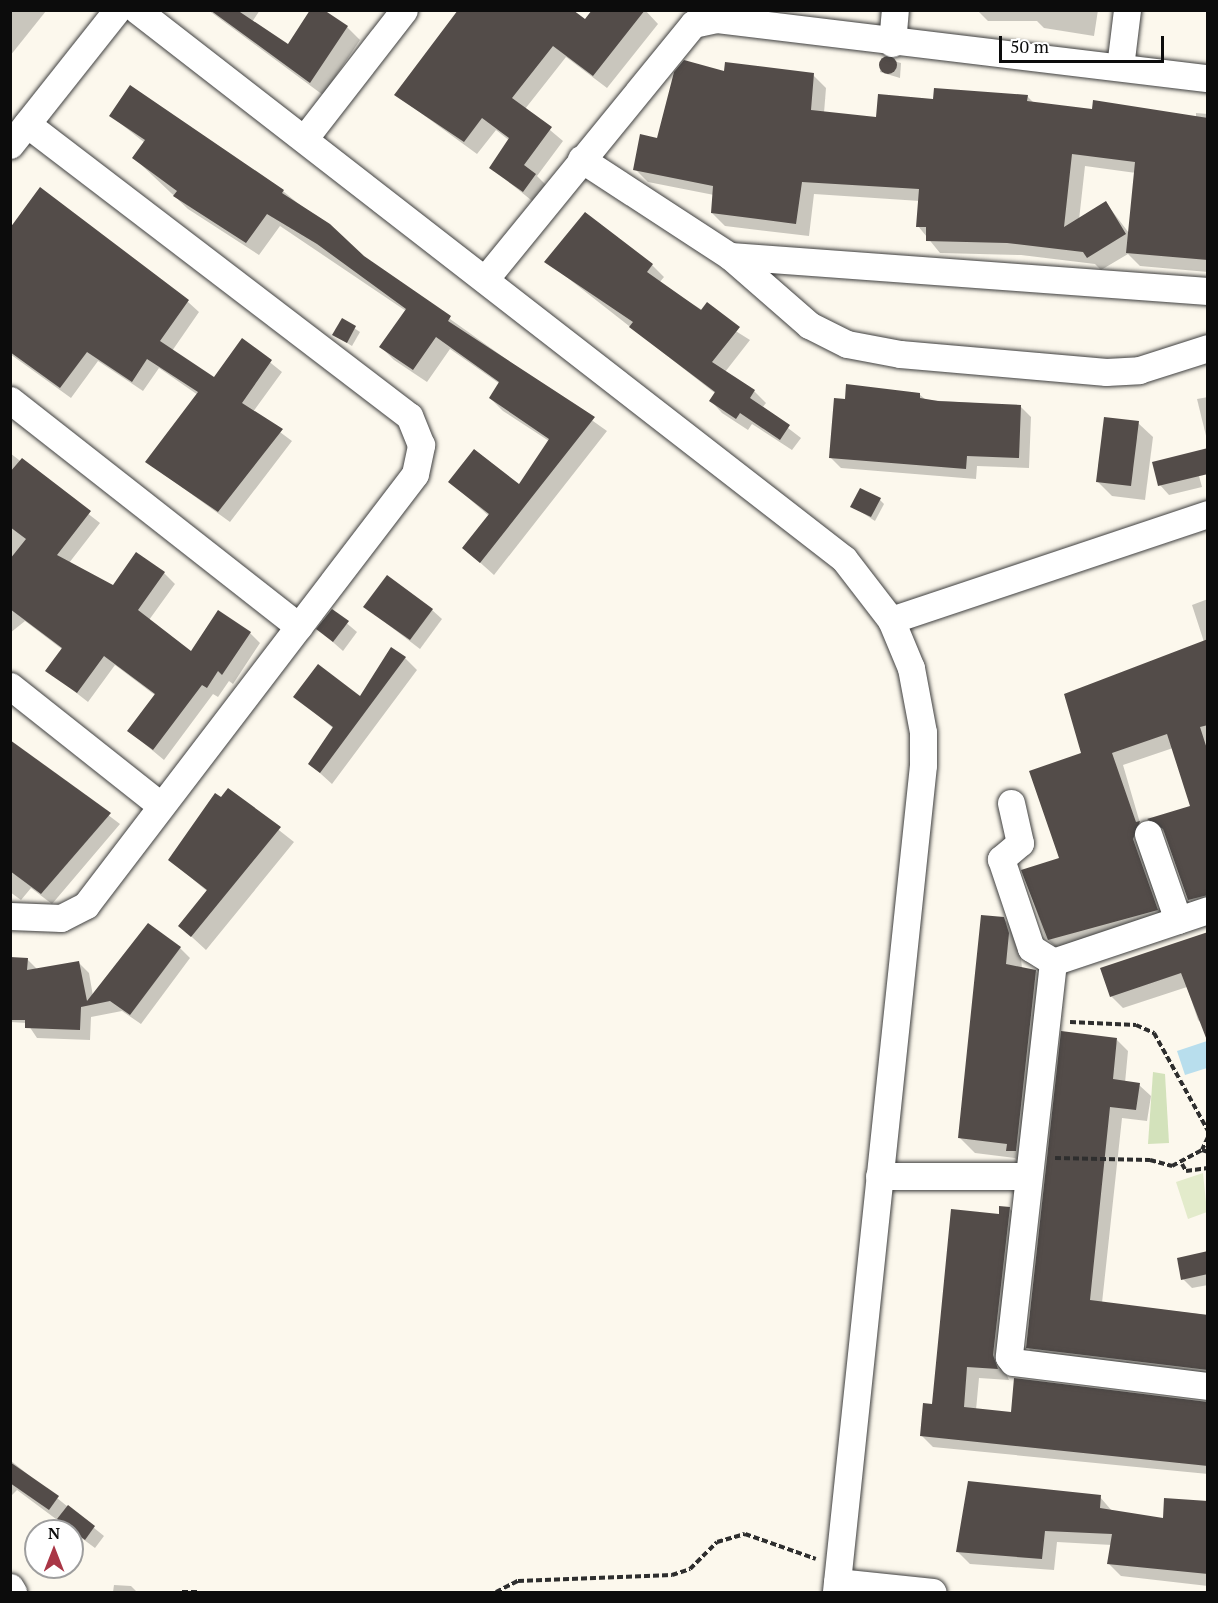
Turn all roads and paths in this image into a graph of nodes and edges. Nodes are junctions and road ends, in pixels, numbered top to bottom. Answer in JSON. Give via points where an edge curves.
{"nodes":[{"id":1,"x":117,"y":10,"type":"edge"},
{"id":2,"x":137,"y":10,"type":"edge"},
{"id":3,"x":404,"y":10,"type":"edge"},
{"id":4,"x":896,"y":10,"type":"edge"},
{"id":5,"x":1127,"y":10,"type":"edge"},
{"id":6,"x":892,"y":43,"type":"junction"},
{"id":7,"x":1120,"y":66,"type":"junction"},
{"id":8,"x":1208,"y":78,"type":"edge"},
{"id":9,"x":27,"y":124,"type":"junction"},
{"id":10,"x":304,"y":139,"type":"junction"},
{"id":11,"x":10,"y":145,"type":"edge"},
{"id":12,"x":581,"y":159,"type":"junction"},
{"id":13,"x":730,"y":256,"type":"junction"},
{"id":14,"x":486,"y":278,"type":"junction"},
{"id":15,"x":1208,"y":291,"type":"edge"},
{"id":16,"x":1208,"y":348,"type":"edge"},
{"id":17,"x":10,"y":400,"type":"edge"},
{"id":18,"x":1208,"y":514,"type":"edge"},
{"id":19,"x":891,"y":620,"type":"junction"},
{"id":20,"x":299,"y":627,"type":"junction"},
{"id":21,"x":10,"y":686,"type":"edge"},
{"id":22,"x":1011,"y":803,"type":"dead end"},
{"id":23,"x":159,"y":804,"type":"junction"},
{"id":24,"x":1148,"y":834,"type":"dead end"},
{"id":25,"x":1208,"y":910,"type":"edge"},
{"id":26,"x":10,"y":916,"type":"edge"},
{"id":27,"x":1178,"y":920,"type":"junction"},
{"id":28,"x":1053,"y":962,"type":"junction"},
{"id":29,"x":1046,"y":1021,"type":"junction"},
{"id":30,"x":1208,"y":1131,"type":"edge"},
{"id":31,"x":1208,"y":1137,"type":"edge"},
{"id":32,"x":1205,"y":1151,"type":"edge"},
{"id":33,"x":1182,"y":1164,"type":"junction"},
{"id":34,"x":1029,"y":1167,"type":"junction"},
{"id":35,"x":1208,"y":1168,"type":"edge"},
{"id":36,"x":879,"y":1176,"type":"junction"},
{"id":37,"x":1208,"y":1386,"type":"edge"},
{"id":38,"x":837,"y":1581,"type":"edge"},
{"id":39,"x":10,"y":1587,"type":"edge"},
{"id":40,"x":14,"y":1593,"type":"edge"},
{"id":41,"x":182,"y":1593,"type":"edge"},
{"id":42,"x":198,"y":1593,"type":"edge"},
{"id":43,"x":496,"y":1593,"type":"edge"},
{"id":44,"x":932,"y":1593,"type":"edge"}],
"edges":[{"from":1,"to":9,"type":"street"},
{"from":2,"to":10,"type":"street"},
{"from":3,"to":10,"type":"street"},
{"from":4,"to":6,"type":"street"},
{"from":5,"to":7,"type":"street"},
{"from":6,"to":7,"type":"street"},
{"from":6,"to":12,"type":"street","via":[[717,18],[693,24]]},
{"from":7,"to":8,"type":"street"},
{"from":9,"to":11,"type":"street"},
{"from":9,"to":20,"type":"street","via":[[409,416],[421,445],[416,474]]},
{"from":10,"to":14,"type":"street"},
{"from":12,"to":13,"type":"street"},
{"from":12,"to":14,"type":"street"},
{"from":13,"to":15,"type":"street"},
{"from":13,"to":16,"type":"street","via":[[808,325],[847,344],[890,352],[1106,372],[1139,370]]},
{"from":14,"to":19,"type":"street","via":[[844,559]]},
{"from":17,"to":20,"type":"street"},
{"from":18,"to":19,"type":"street"},
{"from":19,"to":36,"type":"street","via":[[911,668],[923,732]]},
{"from":20,"to":23,"type":"street"},
{"from":21,"to":23,"type":"street"},
{"from":22,"to":28,"type":"street","via":[[1020,843],[1001,859],[1031,948]]},
{"from":23,"to":26,"type":"street","via":[[86,905],[61,918]]},
{"from":24,"to":27,"type":"street"},
{"from":25,"to":27,"type":"street"},
{"from":27,"to":28,"type":"street"},
{"from":28,"to":29,"type":"street"},
{"from":29,"to":30,"type":"path","via":[[1136,1025],[1154,1033]]},
{"from":29,"to":34,"type":"street"},
{"from":31,"to":32,"type":"path"},
{"from":32,"to":33,"type":"path"},
{"from":33,"to":34,"type":"path"},
{"from":33,"to":35,"type":"path","via":[[1186,1171]]},
{"from":34,"to":36,"type":"street"},
{"from":34,"to":37,"type":"street","via":[[1010,1360]]},
{"from":36,"to":38,"type":"street"},
{"from":38,"to":43,"type":"path","via":[[745,1534],[717,1542],[690,1569],[672,1575],[518,1581]]},
{"from":38,"to":44,"type":"street"},
{"from":39,"to":40,"type":"street"},
{"from":41,"to":42,"type":"path"}]}
